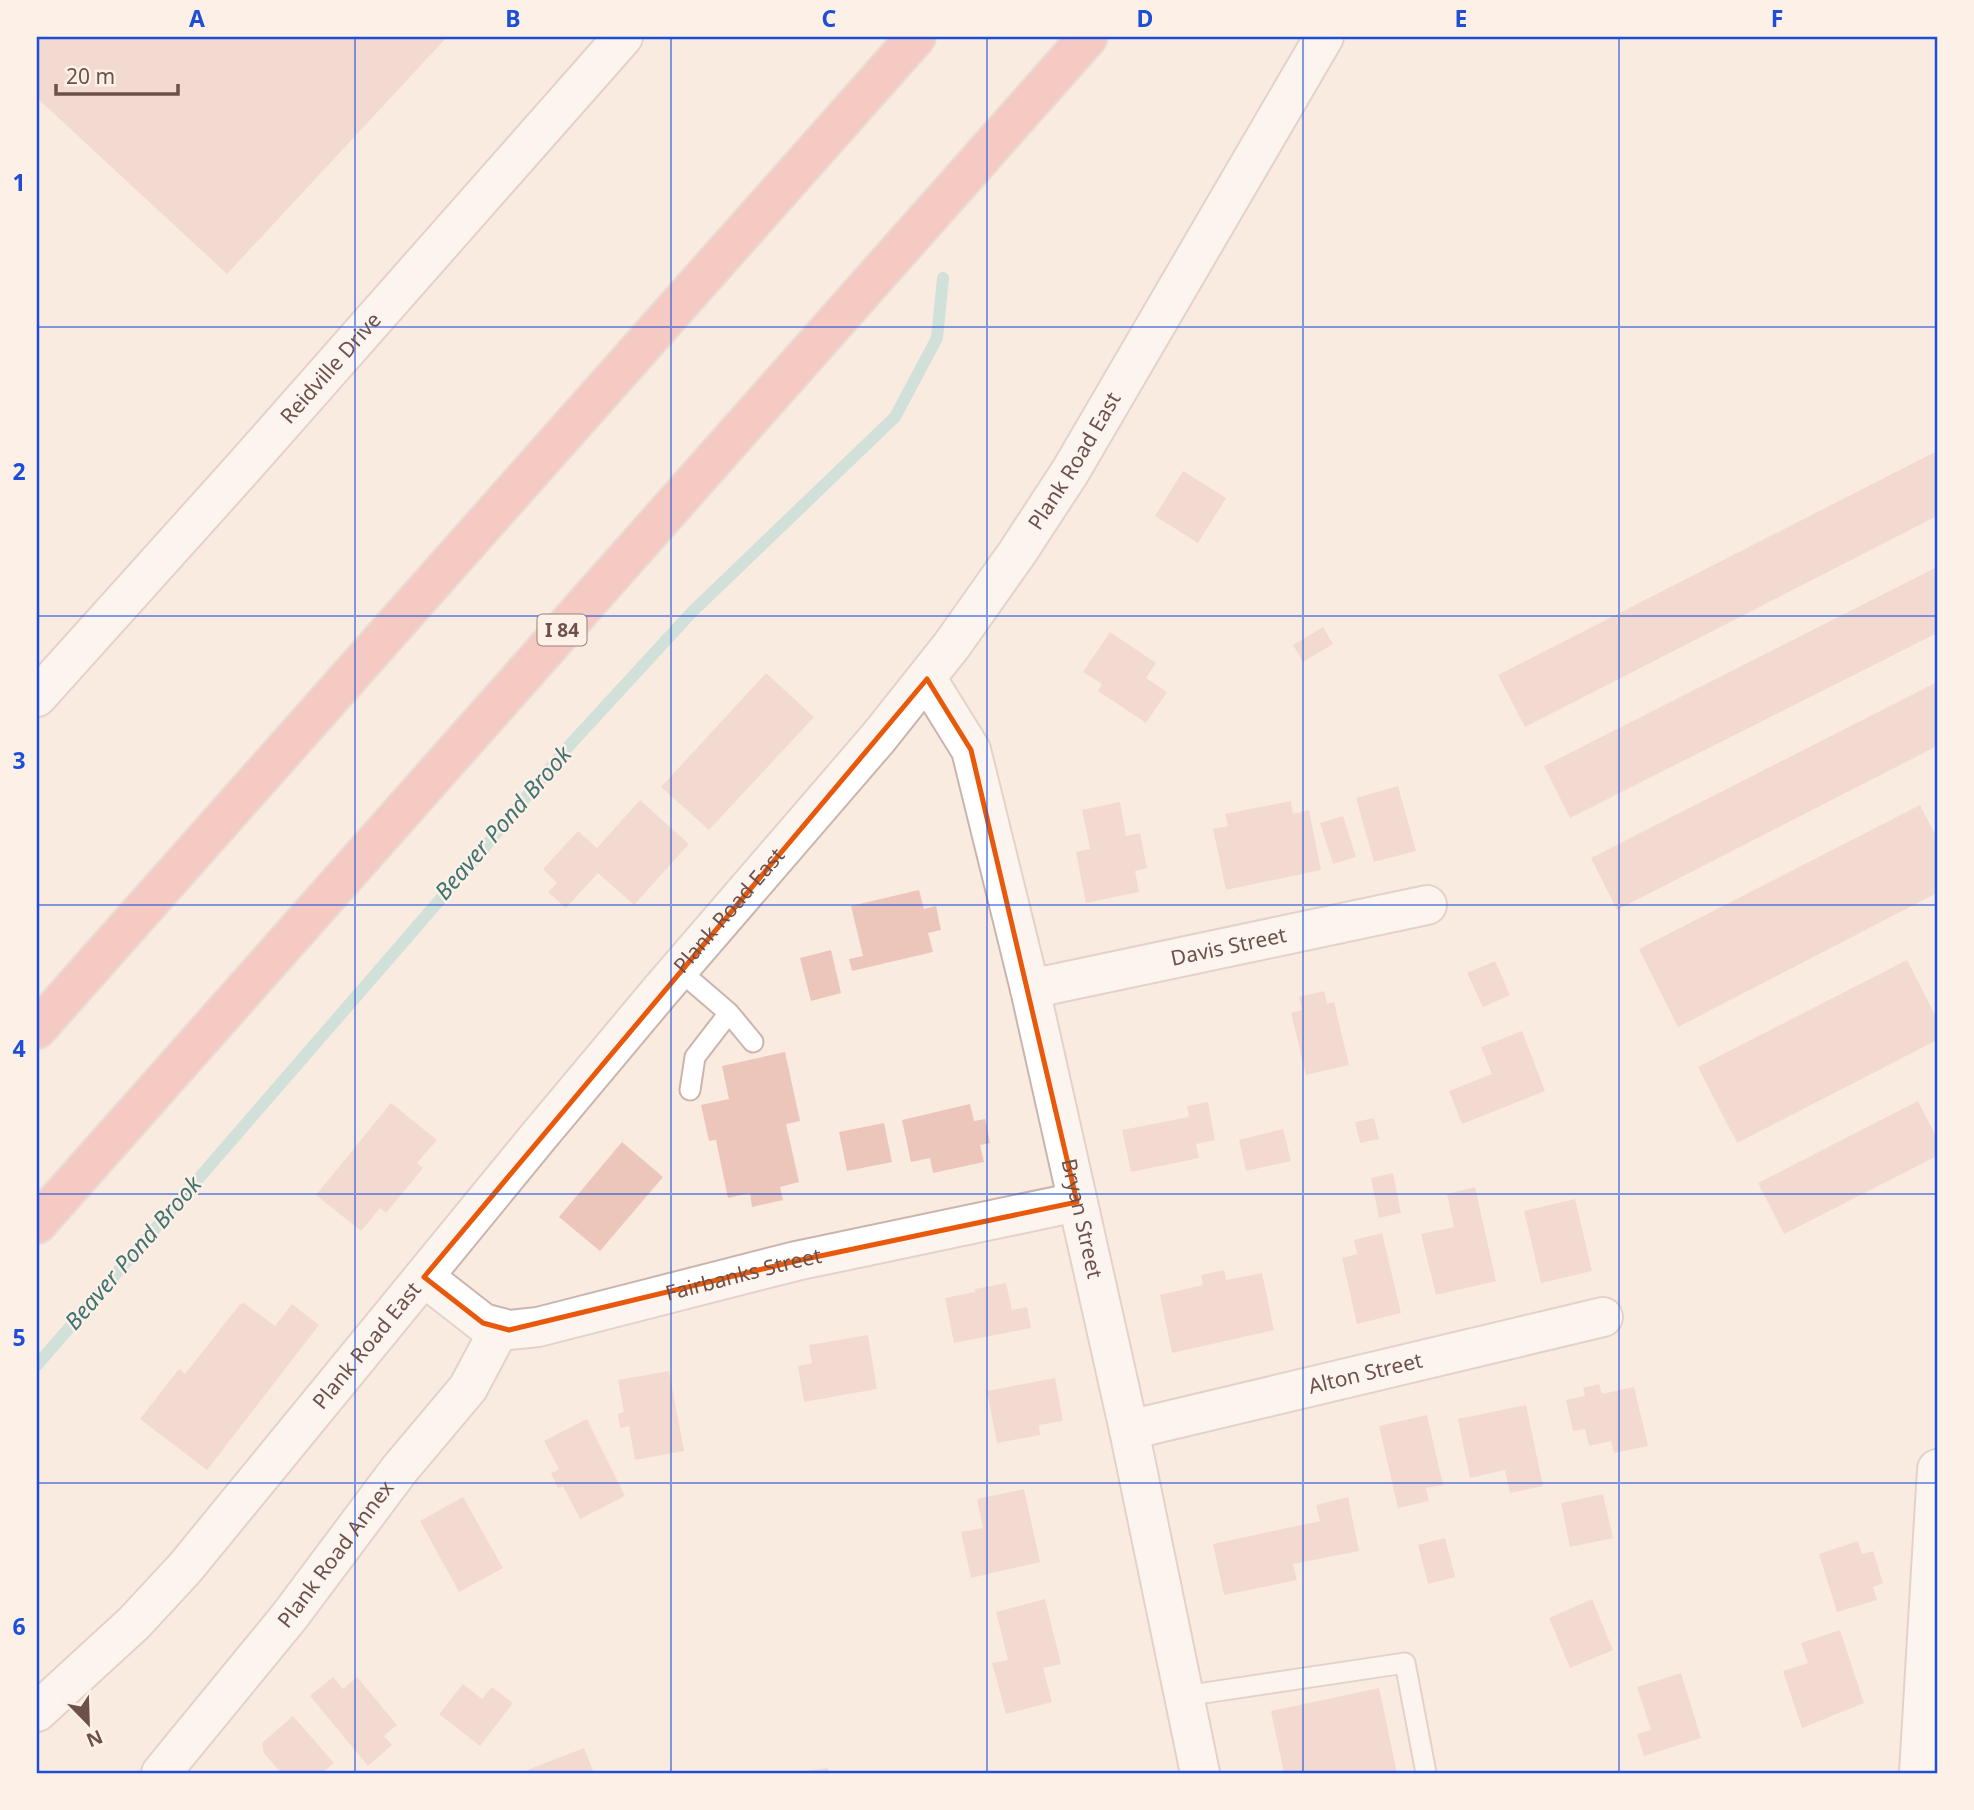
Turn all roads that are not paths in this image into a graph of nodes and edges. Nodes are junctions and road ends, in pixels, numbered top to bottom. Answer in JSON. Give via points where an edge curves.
{"nodes":[{"id":1,"x":623,"y":37,"type":"edge"},
{"id":2,"x":916,"y":37,"type":"edge"},
{"id":3,"x":1088,"y":37,"type":"edge"},
{"id":4,"x":1324,"y":37,"type":"edge"},
{"id":5,"x":927,"y":679,"type":"junction"},
{"id":6,"x":37,"y":697,"type":"edge"},
{"id":7,"x":1427,"y":905,"type":"dead end"},
{"id":8,"x":679,"y":970,"type":"junction"},
{"id":9,"x":1030,"y":989,"type":"junction"},
{"id":10,"x":729,"y":1013,"type":"junction"},
{"id":11,"x":37,"y":1030,"type":"edge"},
{"id":12,"x":753,"y":1041,"type":"dead end"},
{"id":13,"x":690,"y":1090,"type":"dead end"},
{"id":14,"x":1077,"y":1202,"type":"junction"},
{"id":15,"x":37,"y":1224,"type":"edge"},
{"id":16,"x":424,"y":1277,"type":"junction"},
{"id":17,"x":1602,"y":1317,"type":"dead end"},
{"id":18,"x":500,"y":1328,"type":"junction"},
{"id":19,"x":1129,"y":1430,"type":"junction"},
{"id":20,"x":1937,"y":1469,"type":"edge"},
{"id":21,"x":1933,"y":1624,"type":"edge"},
{"id":22,"x":1184,"y":1696,"type":"junction"},
{"id":23,"x":37,"y":1712,"type":"edge"},
{"id":24,"x":161,"y":1773,"type":"edge"},
{"id":25,"x":1200,"y":1773,"type":"edge"},
{"id":26,"x":1426,"y":1773,"type":"edge"},
{"id":27,"x":1919,"y":1773,"type":"edge"}],
"edges":[{"from":1,"to":6,"type":"street","name":"Reidville Drive"},
{"from":2,"to":11,"type":"highway"},
{"from":3,"to":15,"type":"highway","number":"I 84"},
{"from":4,"to":5,"type":"street","name":"Plank Road East","via":[[1070,472]]},
{"from":5,"to":8,"type":"street","name":"Plank Road East"},
{"from":5,"to":9,"type":"street","name":"Bryan Street","via":[[971,750]]},
{"from":7,"to":9,"type":"street","name":"Davis Street"},
{"from":8,"to":10,"type":"lane"},
{"from":8,"to":16,"type":"street","name":"Plank Road East"},
{"from":9,"to":14,"type":"street","name":"Bryan Street"},
{"from":10,"to":12,"type":"lane"},
{"from":10,"to":13,"type":"lane","via":[[695,1057]]},
{"from":14,"to":18,"type":"street","name":"Fairbanks Street","via":[[796,1261],[538,1327]]},
{"from":14,"to":19,"type":"street","name":"Bryan Street"},
{"from":16,"to":18,"type":"street","name":"Fairbanks Street","via":[[483,1323]]},
{"from":16,"to":23,"type":"street","name":"Plank Road East","via":[[185,1568],[138,1619]]},
{"from":17,"to":19,"type":"street","name":"Alton Street"},
{"from":18,"to":24,"type":"street","name":"Plank Road Annex","via":[[468,1388]]},
{"from":19,"to":22,"type":"street","name":"Bryan Street"},
{"from":20,"to":21,"type":"street"},
{"from":21,"to":27,"type":"street"},
{"from":22,"to":25,"type":"street","name":"Bryan Street"},
{"from":22,"to":26,"type":"lane","via":[[1405,1662]]}]}
